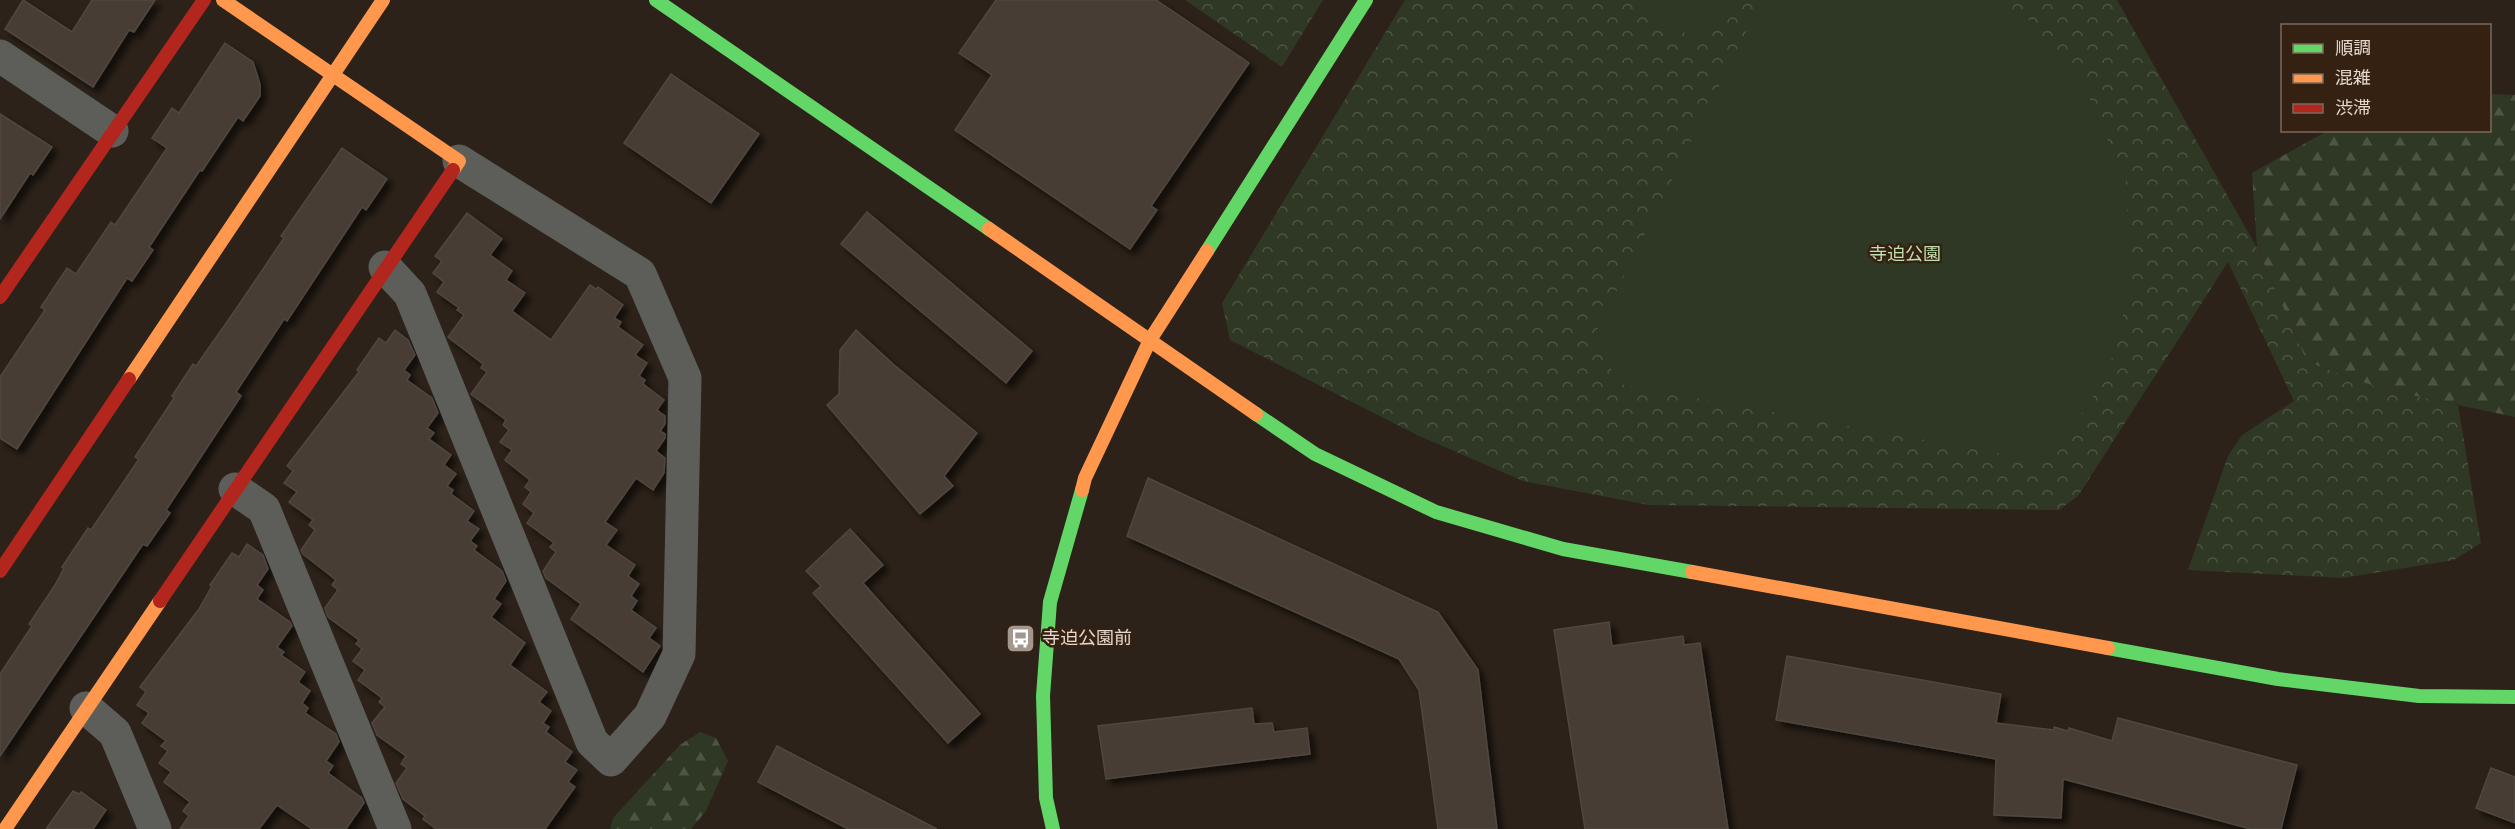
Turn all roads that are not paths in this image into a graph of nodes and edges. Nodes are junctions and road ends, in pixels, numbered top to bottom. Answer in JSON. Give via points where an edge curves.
{"nodes":[{"id":1,"x":204,"y":0,"type":"edge"},
{"id":2,"x":223,"y":0,"type":"edge"},
{"id":3,"x":383,"y":0,"type":"edge"},
{"id":4,"x":656,"y":0,"type":"edge"},
{"id":5,"x":1366,"y":0,"type":"edge"},
{"id":6,"x":0,"y":56,"type":"edge"},
{"id":7,"x":332,"y":76,"type":"junction"},
{"id":8,"x":112,"y":131,"type":"junction"},
{"id":9,"x":459,"y":161,"type":"junction"},
{"id":10,"x":385,"y":267,"type":"junction"},
{"id":11,"x":5,"y":280,"type":"edge"},
{"id":12,"x":1150,"y":340,"type":"junction"},
{"id":13,"x":235,"y":489,"type":"junction"},
{"id":14,"x":0,"y":571,"type":"edge"},
{"id":15,"x":2515,"y":697,"type":"edge"},
{"id":16,"x":86,"y":708,"type":"junction"},
{"id":17,"x":5,"y":829,"type":"edge"},
{"id":18,"x":155,"y":829,"type":"edge"},
{"id":19,"x":394,"y":829,"type":"edge"},
{"id":20,"x":1053,"y":829,"type":"edge"}],
"edges":[{"from":1,"to":8,"type":"street"},
{"from":2,"to":7,"type":"street"},
{"from":3,"to":7,"type":"street"},
{"from":4,"to":12,"type":"street"},
{"from":5,"to":12,"type":"street"},
{"from":6,"to":8,"type":"street"},
{"from":7,"to":9,"type":"street"},
{"from":7,"to":14,"type":"street"},
{"from":8,"to":11,"type":"street"},
{"from":9,"to":10,"type":"street"},
{"from":9,"to":10,"type":"street","via":[[640,274],[685,378],[679,654],[650,716],[611,760],[592,742],[410,294]]},
{"from":10,"to":13,"type":"street"},
{"from":12,"to":15,"type":"street","via":[[1315,454],[1436,512],[1563,549],[2278,680],[2419,696]]},
{"from":12,"to":20,"type":"street","via":[[1085,478],[1050,602],[1043,696],[1046,798]]},
{"from":13,"to":16,"type":"street"},
{"from":13,"to":19,"type":"street","via":[[264,509]]},
{"from":16,"to":17,"type":"street"},
{"from":16,"to":18,"type":"street","via":[[115,733]]}]}
